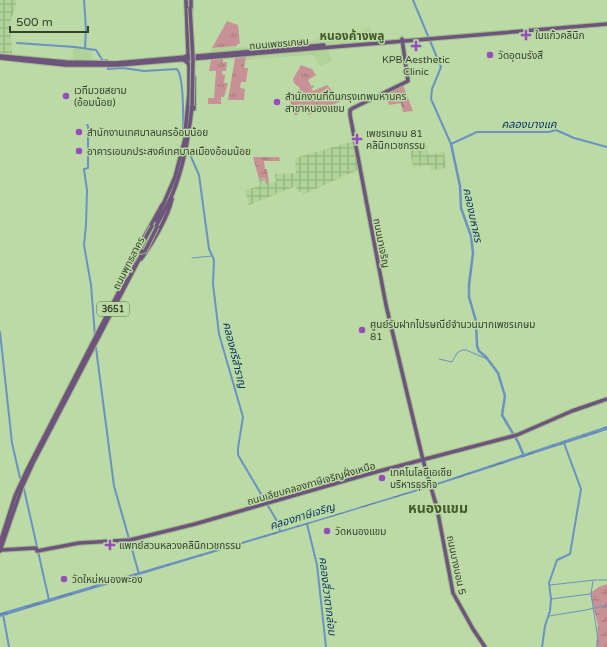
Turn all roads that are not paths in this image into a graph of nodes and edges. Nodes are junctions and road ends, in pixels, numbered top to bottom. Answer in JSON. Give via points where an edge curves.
{"nodes":[{"id":1,"x":188,"y":0,"type":"edge"},
{"id":2,"x":607,"y":23,"type":"edge"},
{"id":3,"x":402,"y":40,"type":"junction"},
{"id":4,"x":188,"y":48,"type":"junction"},
{"id":5,"x":194,"y":48,"type":"junction"},
{"id":6,"x":0,"y":57,"type":"edge"},
{"id":7,"x":198,"y":57,"type":"junction"},
{"id":8,"x":184,"y":59,"type":"junction"},
{"id":9,"x":189,"y":72,"type":"junction"},
{"id":10,"x":194,"y":73,"type":"junction"},
{"id":11,"x":191,"y":106,"type":"junction"},
{"id":12,"x":185,"y":139,"type":"junction"},
{"id":13,"x":186,"y":147,"type":"junction"},
{"id":14,"x":171,"y":193,"type":"junction"},
{"id":15,"x":607,"y":399,"type":"edge"},
{"id":16,"x":52,"y":422,"type":"junction"},
{"id":17,"x":423,"y":460,"type":"junction"},
{"id":18,"x":428,"y":480,"type":"joint"},
{"id":19,"x":0,"y":543,"type":"edge"},
{"id":20,"x":0,"y":551,"type":"edge"},
{"id":21,"x":485,"y":647,"type":"edge"}],
"edges":[{"from":1,"to":4,"type":"main road"},
{"from":1,"to":5,"type":"main road"},
{"from":1,"to":11,"type":"main road","name":"ถนนพุทธสาคร","number":"3651","bridge":true,"via":[[192,59]]},
{"from":2,"to":3,"type":"main road","name":"ถนนเพชรเกษม"},
{"from":3,"to":7,"type":"main road","name":"ถนนเพชรเกษม"},
{"from":3,"to":17,"type":"main road","name":"ถนนมาเจริญ","via":[[408,81],[353,108],[350,113],[386,305]]},
{"from":4,"to":5,"type":"main road","via":[[191,51]]},
{"from":4,"to":8,"type":"main road","via":[[188,55]]},
{"from":5,"to":7,"type":"main road","via":[[194,54]]},
{"from":6,"to":8,"type":"main road","name":"ถนนเพชรเกษม","via":[[78,64]]},
{"from":7,"to":8,"type":"main road","name":"ถนนเพชรเกษม"},
{"from":7,"to":10,"type":"main road","via":[[194,64]]},
{"from":8,"to":9,"type":"main road","via":[[189,64]]},
{"from":9,"to":10,"type":"main road","via":[[192,70]]},
{"from":9,"to":12,"type":"main road"},
{"from":10,"to":13,"type":"main road","via":[[193,116]]},
{"from":11,"to":12,"type":"main road","name":"ถนนพุทธสาคร","number":"3651"},
{"from":11,"to":13,"type":"main road","name":"ถนนพุทธสาคร","number":"3651"},
{"from":12,"to":14,"type":"main road","name":"ถนนพุทธสาคร","number":"3651"},
{"from":13,"to":14,"type":"main road","name":"ถนนพุทธสาคร","number":"3651"},
{"from":14,"to":14,"type":"main road","bridge":true,"via":[[166,211],[143,253],[140,248]]},
{"from":14,"to":16,"type":"main road","name":"ถนนพุทธสาคร","number":"3651"},
{"from":15,"to":17,"type":"main road","name":"ถนนเลียบคลองภาษีเจริญฝั่งเหนือ","via":[[575,409],[515,436]]},
{"from":16,"to":19,"type":"main road","name":"ถนนพุทธสาคร","number":"3651","via":[[20,484]]},
{"from":16,"to":20,"type":"main road","name":"ถนนพุทธสาคร","number":"3651","via":[[26,478]]},
{"from":17,"to":18,"type":"main road","name":"ถนนมาเจริญ"},
{"from":17,"to":20,"type":"main road","name":"ถนนเลียบคลองภาษีเจริญฝั่งเหนือ","via":[[130,540],[79,543],[37,550]]},
{"from":18,"to":21,"type":"main road","name":"ถนนบางบอน 5","via":[[437,508],[454,596]]}]}
